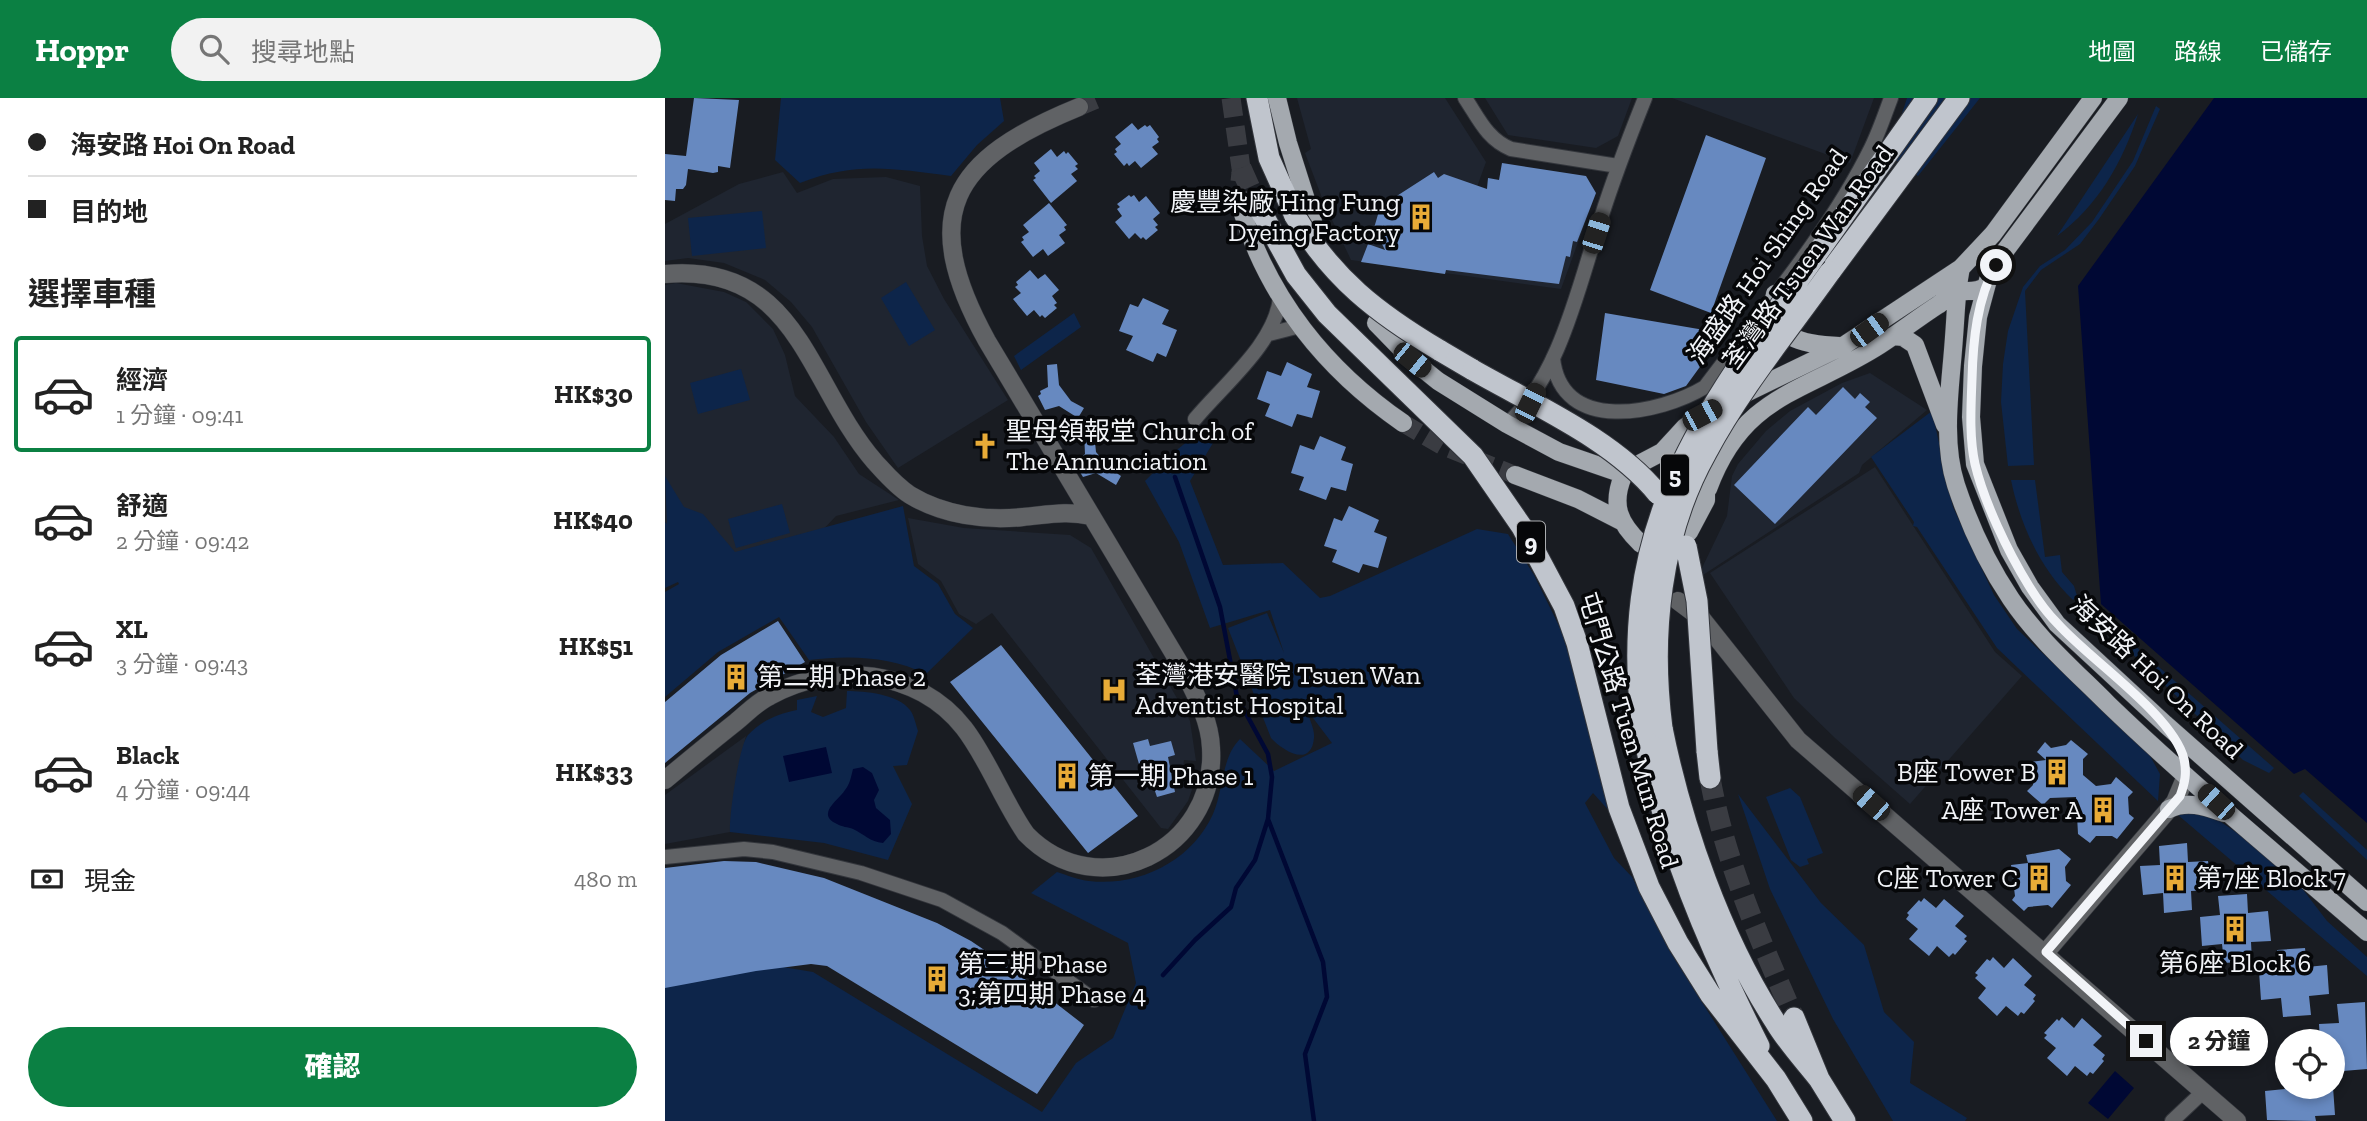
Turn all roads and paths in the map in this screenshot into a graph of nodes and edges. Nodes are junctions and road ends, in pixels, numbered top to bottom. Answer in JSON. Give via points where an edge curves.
{"nodes":[{"id":1,"x":1257,"y":98,"type":"edge"},
{"id":2,"x":1277,"y":98,"type":"edge"},
{"id":3,"x":1465,"y":98,"type":"edge"},
{"id":4,"x":1645,"y":98,"type":"edge"},
{"id":5,"x":1891,"y":98,"type":"edge"},
{"id":6,"x":1927,"y":98,"type":"edge"},
{"id":7,"x":2093,"y":98,"type":"edge"},
{"id":8,"x":2119,"y":98,"type":"edge"},
{"id":9,"x":1959,"y":99,"type":"edge"},
{"id":10,"x":1079,"y":107,"type":"tunnel mouth"},
{"id":11,"x":1618,"y":166,"type":"junction"},
{"id":12,"x":1249,"y":207,"type":"joint"},
{"id":13,"x":1315,"y":228,"type":"dead end"},
{"id":14,"x":1961,"y":268,"type":"junction"},
{"id":15,"x":665,"y":274,"type":"edge"},
{"id":16,"x":1987,"y":283,"type":"junction"},
{"id":17,"x":1956,"y":292,"type":"junction"},
{"id":18,"x":1775,"y":294,"type":"junction"},
{"id":19,"x":1280,"y":297,"type":"junction"},
{"id":20,"x":1376,"y":323,"type":"dead end"},
{"id":21,"x":1300,"y":326,"type":"junction"},
{"id":22,"x":1269,"y":334,"type":"junction"},
{"id":23,"x":1893,"y":336,"type":"junction"},
{"id":24,"x":1843,"y":346,"type":"junction"},
{"id":25,"x":1553,"y":358,"type":"junction"},
{"id":26,"x":1195,"y":419,"type":"dead end"},
{"id":27,"x":1403,"y":424,"type":"tunnel mouth"},
{"id":28,"x":1507,"y":424,"type":"junction"},
{"id":29,"x":1949,"y":442,"type":"junction"},
{"id":30,"x":1662,"y":452,"type":"junction"},
{"id":31,"x":1641,"y":463,"type":"dead end"},
{"id":32,"x":1515,"y":475,"type":"tunnel mouth"},
{"id":33,"x":1069,"y":482,"type":"junction"},
{"id":34,"x":1708,"y":489,"type":"junction"},
{"id":35,"x":1658,"y":494,"type":"dead end"},
{"id":36,"x":1045,"y":513,"type":"junction"},
{"id":37,"x":1091,"y":516,"type":"junction"},
{"id":38,"x":1621,"y":521,"type":"junction"},
{"id":39,"x":1682,"y":539,"type":"junction"},
{"id":40,"x":1678,"y":601,"type":"dead end"},
{"id":41,"x":2165,"y":724,"type":"junction"},
{"id":42,"x":1653,"y":730,"type":"junction"},
{"id":43,"x":2186,"y":776,"type":"junction"},
{"id":44,"x":1710,"y":778,"type":"tunnel mouth"},
{"id":45,"x":665,"y":780,"type":"edge"},
{"id":46,"x":2169,"y":809,"type":"junction"},
{"id":47,"x":2231,"y":816,"type":"junction"},
{"id":48,"x":665,"y":857,"type":"edge"},
{"id":49,"x":2367,"y":902,"type":"edge"},
{"id":50,"x":2367,"y":932,"type":"edge"},
{"id":51,"x":2046,"y":952,"type":"junction"},
{"id":52,"x":1094,"y":1000,"type":"dead end"},
{"id":53,"x":1794,"y":1018,"type":"tunnel mouth"},
{"id":54,"x":1776,"y":1079,"type":"junction"},
{"id":55,"x":1819,"y":1079,"type":"junction"},
{"id":56,"x":2204,"y":1091,"type":"junction"},
{"id":57,"x":1802,"y":1121,"type":"edge"},
{"id":58,"x":1845,"y":1121,"type":"edge"},
{"id":59,"x":2172,"y":1121,"type":"edge"},
{"id":60,"x":2237,"y":1121,"type":"edge"}],
"edges":[{"from":1,"to":35,"type":"highway","bridge":true,"via":[[1269,158],[1292,209],[1318,252],[1349,287],[1411,333],[1597,441],[1641,474]]},
{"from":2,"to":13,"type":"main road"},
{"from":3,"to":11,"type":"street","via":[[1490,138],[1511,149]]},
{"from":4,"to":11,"type":"street"},
{"from":5,"to":18,"type":"street","name":"海盛路 Hoi Shing Road","via":[[1858,170]]},
{"from":6,"to":42,"type":"highway","name":"荃灣路 Tsuen Wan Road","number":"5","bridge":true,"via":[[1747,352],[1672,480],[1649,550],[1641,597],[1638,660]]},
{"from":7,"to":14,"type":"main road","via":[[1993,234]]},
{"from":8,"to":16,"type":"main road","name":"海安路 Hoi On Road","via":[[2005,251]]},
{"from":9,"to":42,"type":"highway","name":"荃灣路 Tsuen Wan Road","number":"5","bridge":true,"via":[[1830,272],[1737,404],[1697,470],[1671,544],[1661,596]]},
{"from":10,"to":33,"type":"street","via":[[1021,133],[989,155],[966,182],[951,227],[955,267],[969,307]]},
{"from":11,"to":25,"type":"street"},
{"from":12,"to":19,"type":"main road","via":[[1257,254]]},
{"from":12,"to":54,"type":"highway","name":"屯門公路 Tuen Mun Road","number":"9","via":[[1327,314],[1473,456],[1522,527],[1569,618],[1619,808],[1649,887],[1705,986]]},
{"from":14,"to":16,"type":"main road","via":[[1979,269]]},
{"from":14,"to":17,"type":"main road","name":"海安路 Hoi On Road"},
{"from":14,"to":24,"type":"main road"},
{"from":15,"to":36,"type":"street","via":[[716,277],[758,295],[800,338],[868,454],[908,494],[941,509],[982,517]]},
{"from":16,"to":17,"type":"main road","via":[[1974,292]]},
{"from":16,"to":41,"type":"main road","name":"海安路 Hoi On Road","via":[[1978,317],[1971,417],[1975,464],[1997,524],[2030,587],[2057,624]]},
{"from":17,"to":23,"type":"main road"},
{"from":17,"to":29,"type":"main road","name":"海安路 Hoi On Road"},
{"from":18,"to":24,"type":"main road","via":[[1773,312],[1789,337],[1809,345]]},
{"from":18,"to":25,"type":"street","name":"海盛路 Hoi Shing Road","via":[[1705,387],[1662,406],[1619,413],[1600,411],[1563,386]]},
{"from":19,"to":21,"type":"main road"},
{"from":19,"to":22,"type":"street"},
{"from":20,"to":28,"type":"main road","via":[[1438,381]]},
{"from":21,"to":22,"type":"street"},
{"from":21,"to":27,"type":"main road","via":[[1351,383]]},
{"from":22,"to":26,"type":"street"},
{"from":23,"to":29,"type":"main road","via":[[1915,345]]},
{"from":23,"to":34,"type":"main road","via":[[1765,407],[1719,462]]},
{"from":24,"to":30,"type":"main road","via":[[1702,415]]},
{"from":25,"to":28,"type":"street","via":[[1530,403]]},
{"from":28,"to":38,"type":"main road","via":[[1559,452],[1620,474],[1616,495]]},
{"from":29,"to":43,"type":"main road","name":"海安路 Hoi On Road","via":[[1961,495],[1989,563],[2011,599],[2041,638]]},
{"from":30,"to":31,"type":"main road"},
{"from":30,"to":34,"type":"main road","via":[[1689,456],[1705,475]]},
{"from":32,"to":38,"type":"main road"},
{"from":33,"to":36,"type":"street","via":[[1060,501]]},
{"from":33,"to":37,"type":"street"},
{"from":34,"to":39,"type":"main road","via":[[1701,513]]},
{"from":36,"to":37,"type":"street"},
{"from":37,"to":45,"type":"street","via":[[1180,664],[1209,730],[1208,788],[1194,820],[1170,845],[1133,862],[1102,868],[1055,857],[1026,834],[949,711],[926,692],[874,677],[821,677],[767,697]]},
{"from":38,"to":39,"type":"main road","via":[[1641,544]]},
{"from":39,"to":44,"type":"highway","bridge":true,"via":[[1697,601]]},
{"from":40,"to":51,"type":"street","via":[[1702,619],[1798,740]]},
{"from":41,"to":43,"type":"main road","via":[[2184,758]]},
{"from":41,"to":49,"type":"main road","name":"海安路 Hoi On Road"},
{"from":42,"to":54,"type":"highway","name":"荃灣路 Tsuen Wan Road","number":"5","via":[[1657,795],[1676,856],[1717,956]]},
{"from":42,"to":55,"type":"highway","name":"荃灣路 Tsuen Wan Road","number":"5","via":[[1736,948],[1776,1023]]},
{"from":43,"to":46,"type":"street","via":[[2180,796]]},
{"from":43,"to":47,"type":"main road","name":"海安路 Hoi On Road"},
{"from":46,"to":47,"type":"main road","via":[[2197,805]]},
{"from":46,"to":51,"type":"street"},
{"from":47,"to":50,"type":"main road","name":"海安路 Hoi On Road"},
{"from":48,"to":52,"type":"street","via":[[744,849],[773,852],[861,873],[942,900],[1002,933]]},
{"from":51,"to":56,"type":"street"},
{"from":53,"to":55,"type":"highway"},
{"from":54,"to":57,"type":"highway","name":"屯門公路 Tuen Mun Road","number":"9"},
{"from":55,"to":58,"type":"highway"},
{"from":56,"to":59,"type":"street"},
{"from":56,"to":60,"type":"street"}]}
